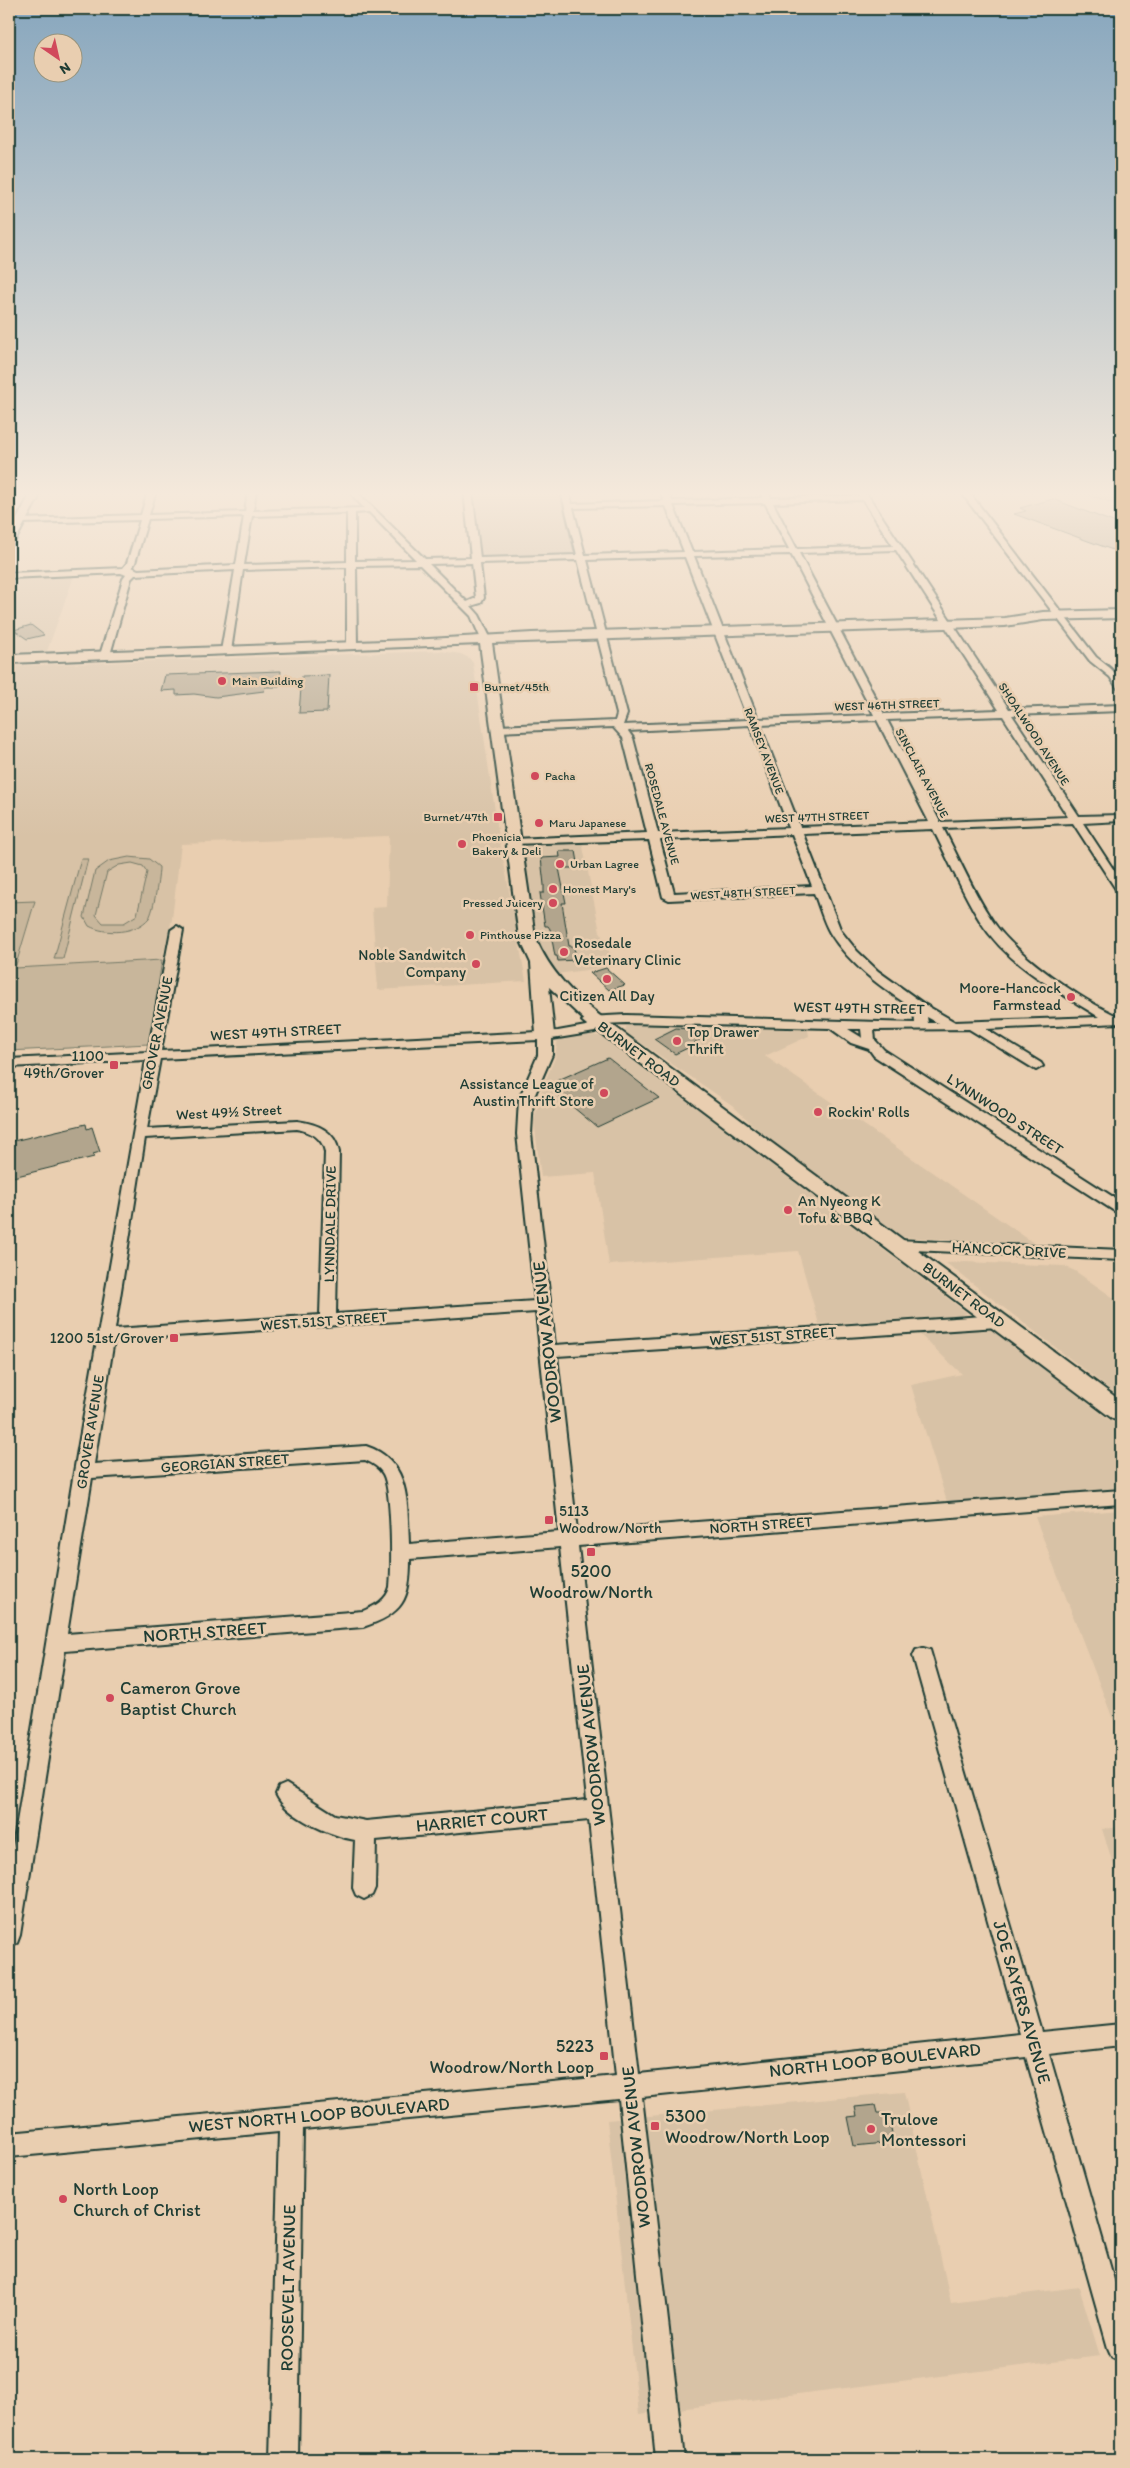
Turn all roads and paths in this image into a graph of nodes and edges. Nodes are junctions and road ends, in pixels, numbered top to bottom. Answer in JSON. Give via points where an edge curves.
{"nodes":[{"id":1,"x":119,"y":606,"type":"edge"},
{"id":2,"x":234,"y":606,"type":"edge"},
{"id":3,"x":352,"y":606,"type":"edge"},
{"id":4,"x":467,"y":606,"type":"edge"},
{"id":5,"x":595,"y":606,"type":"edge"},
{"id":6,"x":708,"y":606,"type":"edge"},
{"id":7,"x":822,"y":606,"type":"edge"},
{"id":8,"x":936,"y":606,"type":"edge"},
{"id":9,"x":1053,"y":606,"type":"edge"},
{"id":10,"x":1121,"y":614,"type":"edge"},
{"id":11,"x":1061,"y":616,"type":"junction"},
{"id":12,"x":948,"y":624,"type":"junction"},
{"id":13,"x":833,"y":628,"type":"junction"},
{"id":14,"x":717,"y":631,"type":"junction"},
{"id":15,"x":602,"y":635,"type":"junction"},
{"id":16,"x":486,"y":639,"type":"junction"},
{"id":17,"x":416,"y":644,"type":"junction"},
{"id":18,"x":352,"y":646,"type":"junction"},
{"id":19,"x":226,"y":651,"type":"junction"},
{"id":20,"x":105,"y":655,"type":"junction"},
{"id":21,"x":9,"y":659,"type":"edge"},
{"id":22,"x":488,"y":660,"type":"junction"},
{"id":23,"x":1121,"y":687,"type":"edge"},
{"id":24,"x":1121,"y":708,"type":"edge"},
{"id":25,"x":1005,"y":713,"type":"junction"},
{"id":26,"x":878,"y":718,"type":"junction"},
{"id":27,"x":753,"y":722,"type":"junction"},
{"id":28,"x":625,"y":726,"type":"junction"},
{"id":29,"x":498,"y":729,"type":"junction"},
{"id":30,"x":1121,"y":818,"type":"edge"},
{"id":31,"x":1076,"y":820,"type":"junction"},
{"id":32,"x":936,"y":826,"type":"junction"},
{"id":33,"x":795,"y":832,"type":"junction"},
{"id":34,"x":654,"y":836,"type":"junction"},
{"id":35,"x":514,"y":842,"type":"junction"},
{"id":36,"x":816,"y":889,"type":"junction"},
{"id":37,"x":1121,"y":889,"type":"edge"},
{"id":38,"x":669,"y":896,"type":"joint"},
{"id":39,"x":177,"y":930,"type":"dead end"},
{"id":40,"x":538,"y":965,"type":"junction"},
{"id":41,"x":920,"y":1007,"type":"junction"},
{"id":42,"x":1118,"y":1020,"type":"edge"},
{"id":43,"x":597,"y":1022,"type":"junction"},
{"id":44,"x":832,"y":1024,"type":"junction"},
{"id":45,"x":867,"y":1024,"type":"junction"},
{"id":46,"x":953,"y":1026,"type":"junction"},
{"id":47,"x":973,"y":1026,"type":"junction"},
{"id":48,"x":922,"y":1027,"type":"junction"},
{"id":49,"x":545,"y":1034,"type":"junction"},
{"id":50,"x":872,"y":1046,"type":"junction"},
{"id":51,"x":152,"y":1055,"type":"junction"},
{"id":52,"x":9,"y":1063,"type":"edge"},
{"id":53,"x":1036,"y":1066,"type":"dead end"},
{"id":54,"x":320,"y":1131,"type":"joint"},
{"id":55,"x":139,"y":1134,"type":"junction"},
{"id":56,"x":1121,"y":1210,"type":"edge"},
{"id":57,"x":897,"y":1245,"type":"junction"},
{"id":58,"x":1121,"y":1255,"type":"edge"},
{"id":59,"x":543,"y":1306,"type":"junction"},
{"id":60,"x":328,"y":1321,"type":"junction"},
{"id":61,"x":998,"y":1321,"type":"junction"},
{"id":62,"x":106,"y":1334,"type":"junction"},
{"id":63,"x":548,"y":1351,"type":"junction"},
{"id":64,"x":1121,"y":1412,"type":"edge"},
{"id":65,"x":366,"y":1453,"type":"joint"},
{"id":66,"x":83,"y":1472,"type":"junction"},
{"id":67,"x":1121,"y":1497,"type":"edge"},
{"id":68,"x":569,"y":1539,"type":"junction"},
{"id":69,"x":400,"y":1552,"type":"junction"},
{"id":70,"x":57,"y":1643,"type":"junction"},
{"id":71,"x":923,"y":1656,"type":"dead end"},
{"id":72,"x":286,"y":1794,"type":"dead end"},
{"id":73,"x":598,"y":1809,"type":"junction"},
{"id":74,"x":366,"y":1831,"type":"junction"},
{"id":75,"x":364,"y":1888,"type":"dead end"},
{"id":76,"x":9,"y":1936,"type":"edge"},
{"id":77,"x":1121,"y":2035,"type":"edge"},
{"id":78,"x":1034,"y":2044,"type":"junction"},
{"id":79,"x":629,"y":2086,"type":"junction"},
{"id":80,"x":290,"y":2117,"type":"junction"},
{"id":81,"x":9,"y":2145,"type":"edge"},
{"id":82,"x":1121,"y":2348,"type":"edge"},
{"id":83,"x":284,"y":2459,"type":"edge"},
{"id":84,"x":670,"y":2459,"type":"edge"}],
"edges":[{"from":1,"to":20,"type":"street"},
{"from":2,"to":19,"type":"street"},
{"from":3,"to":18,"type":"street"},
{"from":4,"to":16,"type":"street","name":"BURNET ROAD","via":[[479,620]]},
{"from":5,"to":15,"type":"street","name":"ROSEDALE AVENUE"},
{"from":6,"to":14,"type":"street","name":"RAMSEY AVENUE"},
{"from":7,"to":13,"type":"street","name":"SINCLAIR AVENUE"},
{"from":8,"to":12,"type":"street","name":"SHOALWOOD AVENUE"},
{"from":9,"to":11,"type":"street"},
{"from":10,"to":11,"type":"main road"},
{"from":11,"to":12,"type":"main road"},
{"from":11,"to":23,"type":"street","via":[[1093,659],[1113,675]]},
{"from":12,"to":13,"type":"main road"},
{"from":12,"to":25,"type":"street","name":"SHOALWOOD AVENUE"},
{"from":13,"to":14,"type":"main road"},
{"from":13,"to":26,"type":"street","name":"SINCLAIR AVENUE"},
{"from":14,"to":15,"type":"main road"},
{"from":14,"to":27,"type":"street","name":"RAMSEY AVENUE"},
{"from":15,"to":16,"type":"main road"},
{"from":15,"to":28,"type":"street","name":"ROSEDALE AVENUE"},
{"from":16,"to":17,"type":"main road"},
{"from":16,"to":22,"type":"main road","name":"BURNET ROAD"},
{"from":17,"to":18,"type":"main road"},
{"from":17,"to":22,"type":"main road","via":[[461,647]]},
{"from":18,"to":19,"type":"main road"},
{"from":19,"to":20,"type":"main road"},
{"from":20,"to":21,"type":"main road"},
{"from":22,"to":29,"type":"main road","name":"BURNET ROAD"},
{"from":24,"to":25,"type":"street","name":"WEST 46TH STREET"},
{"from":25,"to":26,"type":"street","name":"WEST 46TH STREET"},
{"from":25,"to":31,"type":"street","name":"SHOALWOOD AVENUE"},
{"from":26,"to":27,"type":"street","name":"WEST 46TH STREET"},
{"from":26,"to":32,"type":"street","name":"SINCLAIR AVENUE"},
{"from":27,"to":28,"type":"street","name":"WEST 46TH STREET"},
{"from":27,"to":33,"type":"street","name":"RAMSEY AVENUE"},
{"from":28,"to":29,"type":"street","name":"WEST 46TH STREET"},
{"from":28,"to":34,"type":"street","name":"ROSEDALE AVENUE"},
{"from":29,"to":35,"type":"main road","name":"BURNET ROAD"},
{"from":30,"to":31,"type":"street","name":"WEST 47TH STREET"},
{"from":31,"to":32,"type":"street","name":"WEST 47TH STREET"},
{"from":31,"to":37,"type":"street","name":"SHOALWOOD AVENUE"},
{"from":32,"to":33,"type":"street","name":"WEST 47TH STREET"},
{"from":32,"to":42,"type":"street","name":"SINCLAIR AVENUE","via":[[986,921],[1001,940],[1038,971]]},
{"from":33,"to":34,"type":"street","name":"WEST 47TH STREET"},
{"from":33,"to":36,"type":"street","name":"RAMSEY AVENUE"},
{"from":34,"to":35,"type":"street","name":"WEST 47TH STREET"},
{"from":34,"to":38,"type":"street","name":"ROSEDALE AVENUE"},
{"from":35,"to":40,"type":"main road","name":"BURNET ROAD","via":[[527,937]]},
{"from":36,"to":38,"type":"street","name":"WEST 48TH STREET"},
{"from":36,"to":41,"type":"street","name":"RAMSEY AVENUE","via":[[835,932],[846,948],[879,980]]},
{"from":39,"to":51,"type":"street","name":"GROVER AVENUE"},
{"from":40,"to":43,"type":"main road","name":"BURNET ROAD","via":[[559,990]]},
{"from":40,"to":49,"type":"main road"},
{"from":41,"to":46,"type":"street","name":"RAMSEY AVENUE"},
{"from":41,"to":48,"type":"street"},
{"from":42,"to":47,"type":"street","name":"WEST 49TH STREET"},
{"from":43,"to":44,"type":"street","name":"WEST 49TH STREET","via":[[626,1019]]},
{"from":43,"to":49,"type":"street","name":"WEST 49TH STREET","via":[[590,1030]]},
{"from":43,"to":57,"type":"main road","name":"BURNET ROAD"},
{"from":44,"to":45,"type":"street","name":"WEST 49TH STREET"},
{"from":44,"to":50,"type":"street","name":"LYNNWOOD STREET"},
{"from":45,"to":48,"type":"street","name":"WEST 49TH STREET"},
{"from":45,"to":50,"type":"street"},
{"from":46,"to":47,"type":"street","name":"WEST 49TH STREET"},
{"from":46,"to":48,"type":"street","name":"WEST 49TH STREET"},
{"from":47,"to":53,"type":"street"},
{"from":49,"to":51,"type":"street","name":"WEST 49TH STREET"},
{"from":49,"to":59,"type":"street","name":"WOODROW AVENUE","via":[[545,1055],[526,1099],[524,1134]]},
{"from":50,"to":56,"type":"street","name":"LYNNWOOD STREET"},
{"from":51,"to":52,"type":"street","name":"WEST 49TH STREET"},
{"from":51,"to":55,"type":"street","name":"GROVER AVENUE"},
{"from":54,"to":55,"type":"street","name":"West 49½ Street","via":[[297,1125]]},
{"from":54,"to":60,"type":"street","name":"LYNNDALE DRIVE","via":[[332,1146]]},
{"from":55,"to":62,"type":"street","name":"GROVER AVENUE"},
{"from":57,"to":58,"type":"street","name":"HANCOCK DRIVE"},
{"from":57,"to":61,"type":"main road","name":"BURNET ROAD"},
{"from":59,"to":60,"type":"street","name":"WEST 51ST STREET"},
{"from":59,"to":63,"type":"street","name":"WOODROW AVENUE"},
{"from":60,"to":62,"type":"street","name":"WEST 51ST STREET"},
{"from":61,"to":63,"type":"street","name":"WEST 51ST STREET"},
{"from":61,"to":64,"type":"main road","name":"BURNET ROAD"},
{"from":62,"to":66,"type":"street","name":"GROVER AVENUE"},
{"from":63,"to":68,"type":"street","name":"WOODROW AVENUE"},
{"from":65,"to":66,"type":"street","name":"GEORGIAN STREET"},
{"from":65,"to":69,"type":"street","name":"NORTH STREET","via":[[381,1460],[394,1476]]},
{"from":66,"to":70,"type":"street","name":"GROVER AVENUE"},
{"from":67,"to":68,"type":"street","name":"NORTH STREET"},
{"from":68,"to":69,"type":"street","name":"NORTH STREET"},
{"from":68,"to":73,"type":"street","name":"WOODROW AVENUE"},
{"from":69,"to":70,"type":"street","name":"NORTH STREET","via":[[401,1586],[397,1596],[374,1615],[353,1620]]},
{"from":70,"to":76,"type":"street","name":"GROVER AVENUE"},
{"from":71,"to":78,"type":"street","name":"JOE SAYERS AVENUE"},
{"from":72,"to":74,"type":"street","name":"HARRIET COURT","via":[[324,1822],[343,1829]]},
{"from":73,"to":74,"type":"street","name":"HARRIET COURT"},
{"from":73,"to":79,"type":"street","name":"WOODROW AVENUE"},
{"from":74,"to":75,"type":"street"},
{"from":77,"to":78,"type":"street","name":"NORTH LOOP BOULEVARD"},
{"from":78,"to":79,"type":"street","name":"NORTH LOOP BOULEVARD"},
{"from":78,"to":82,"type":"street","name":"JOE SAYERS AVENUE"},
{"from":79,"to":80,"type":"street","name":"WEST NORTH LOOP BOULEVARD"},
{"from":79,"to":84,"type":"street","name":"WOODROW AVENUE"},
{"from":80,"to":81,"type":"street","name":"WEST NORTH LOOP BOULEVARD"},
{"from":80,"to":83,"type":"street","name":"ROOSEVELT AVENUE"}]}
